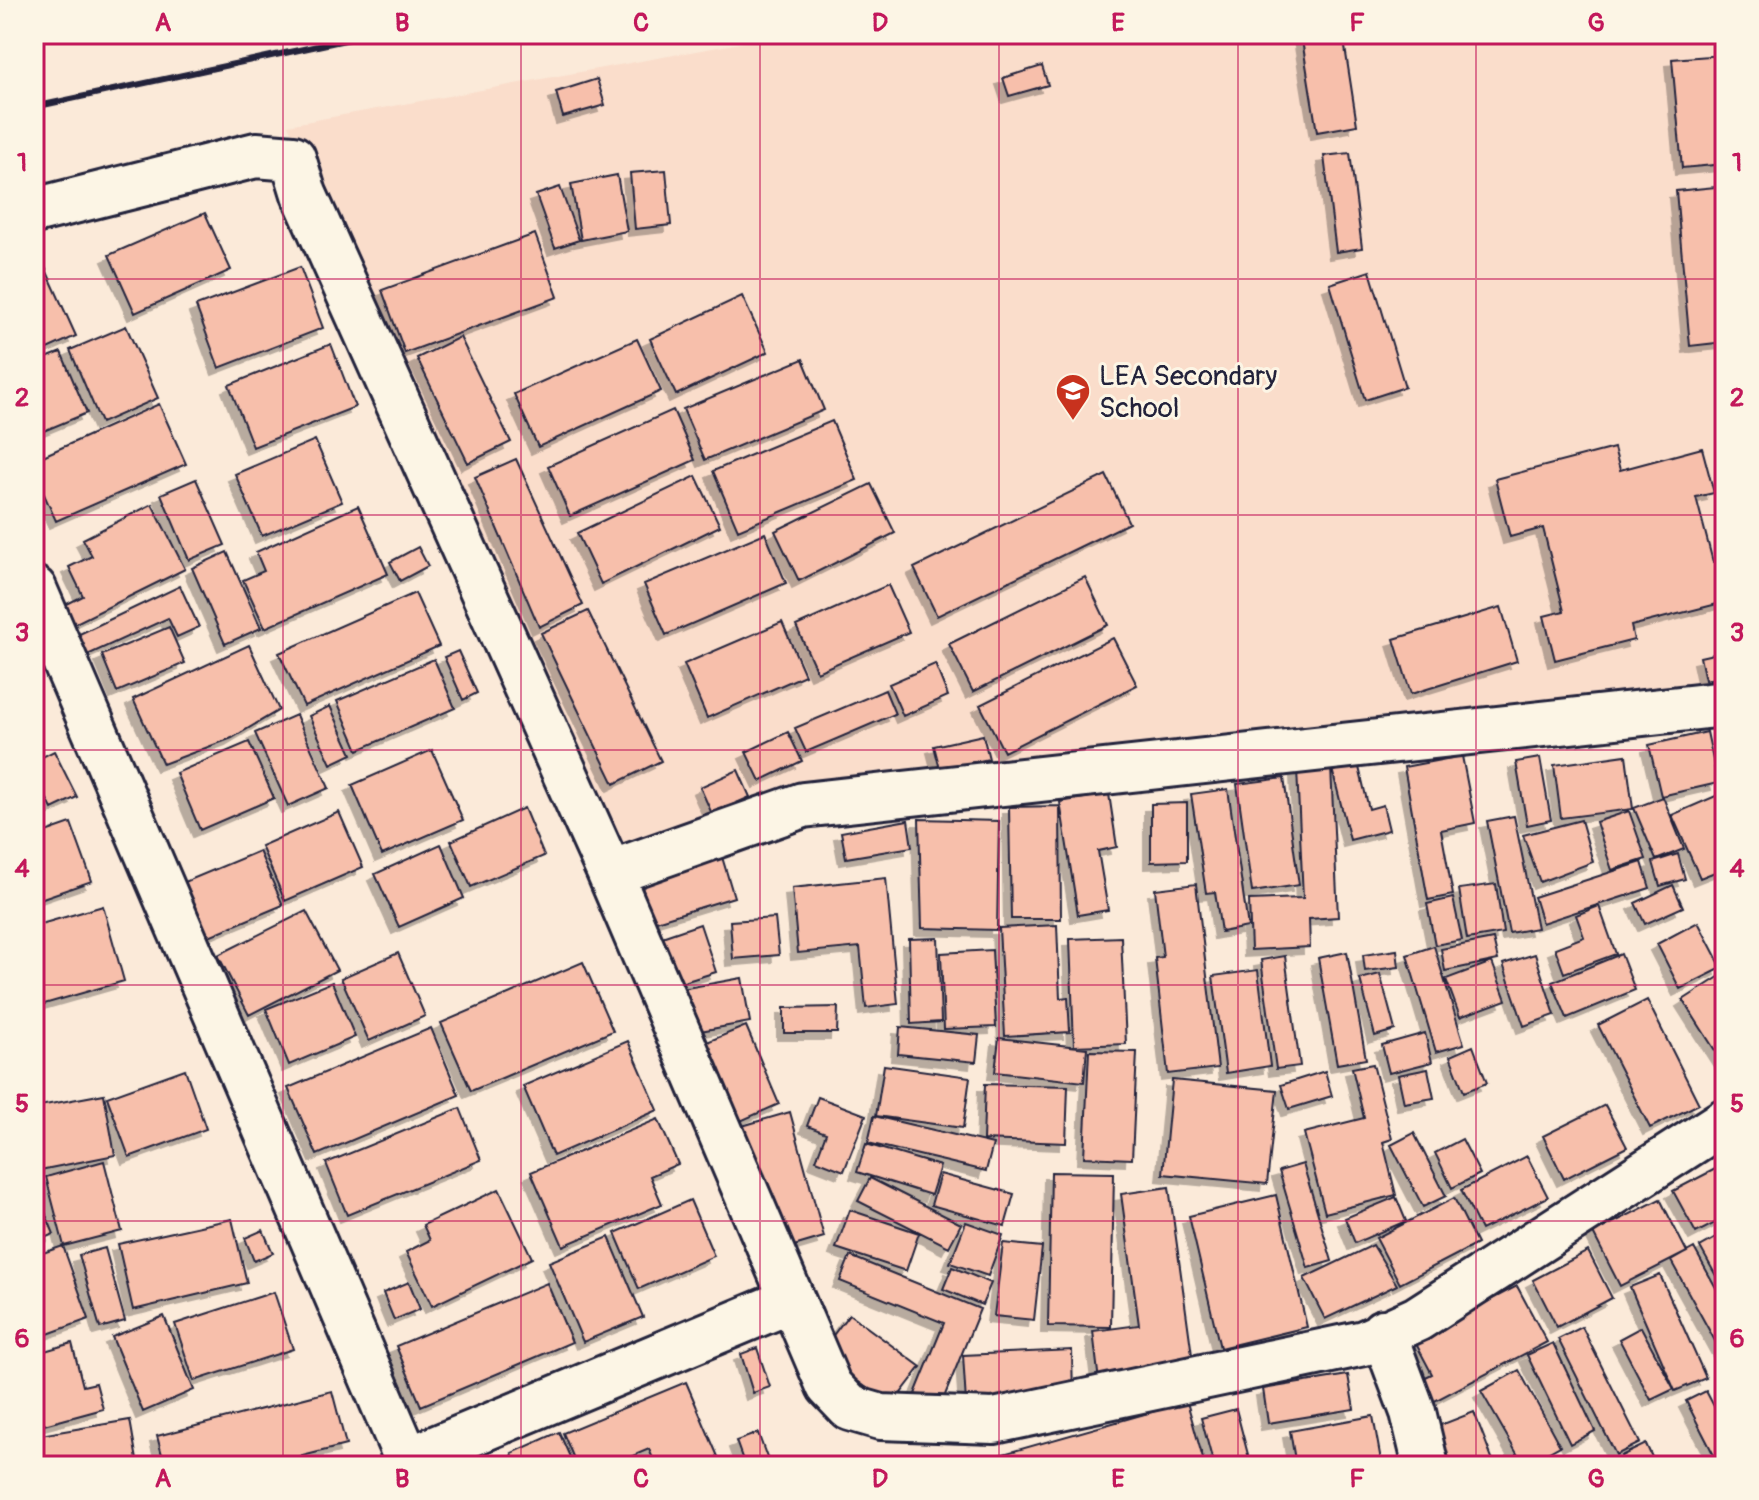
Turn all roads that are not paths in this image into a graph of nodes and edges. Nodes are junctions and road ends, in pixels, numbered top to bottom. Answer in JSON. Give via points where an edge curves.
{"nodes":[{"id":1,"x":34,"y":211,"type":"edge"},
{"id":2,"x":38,"y":610,"type":"edge"},
{"id":3,"x":1725,"y":704,"type":"edge"},
{"id":4,"x":608,"y":869,"type":"junction"},
{"id":5,"x":1725,"y":1121,"type":"edge"},
{"id":6,"x":792,"y":1300,"type":"junction"},
{"id":7,"x":1383,"y":1332,"type":"junction"},
{"id":8,"x":409,"y":1463,"type":"edge"},
{"id":9,"x":1426,"y":1466,"type":"edge"}],
"edges":[{"from":1,"to":4,"type":"street","via":[[256,155],[293,158],[304,194]]},
{"from":2,"to":8,"type":"street"},
{"from":3,"to":4,"type":"street","via":[[803,805],[622,869]]},
{"from":4,"to":6,"type":"street"},
{"from":5,"to":7,"type":"street","via":[[1417,1319]]},
{"from":6,"to":7,"type":"street","via":[[829,1386],[850,1408],[881,1417],[994,1421],[1364,1343]]},
{"from":6,"to":8,"type":"street"},
{"from":7,"to":9,"type":"street","via":[[1413,1412]]}]}
